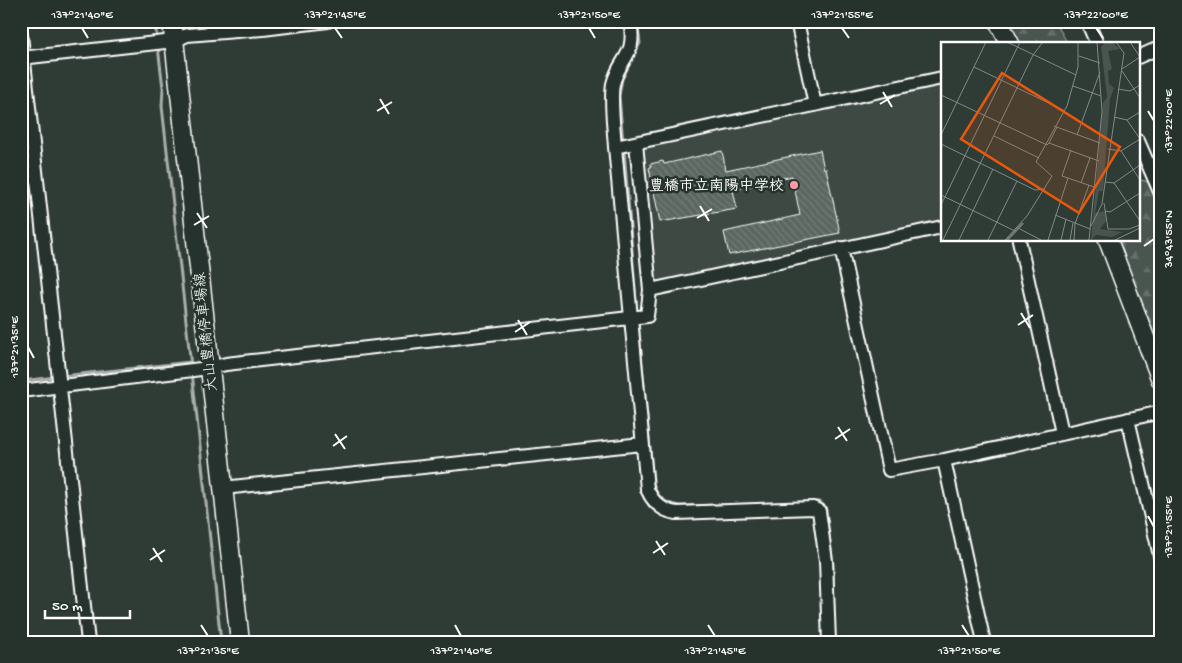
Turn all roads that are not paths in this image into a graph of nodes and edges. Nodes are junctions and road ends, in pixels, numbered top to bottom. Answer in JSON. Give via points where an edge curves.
{"nodes":[{"id":1,"x":172,"y":21,"type":"edge"},
{"id":2,"x":328,"y":21,"type":"edge"},
{"id":3,"x":630,"y":21,"type":"edge"},
{"id":4,"x":797,"y":21,"type":"edge"},
{"id":5,"x":998,"y":21,"type":"edge"},
{"id":6,"x":1087,"y":21,"type":"edge"},
{"id":7,"x":21,"y":35,"type":"edge"},
{"id":8,"x":1009,"y":42,"type":"edge"},
{"id":9,"x":1096,"y":42,"type":"edge"},
{"id":10,"x":162,"y":43,"type":"junction"},
{"id":11,"x":1161,"y":47,"type":"edge"},
{"id":12,"x":1140,"y":56,"type":"edge"},
{"id":13,"x":22,"y":58,"type":"edge"},
{"id":14,"x":941,"y":78,"type":"edge"},
{"id":15,"x":815,"y":105,"type":"junction"},
{"id":16,"x":632,"y":144,"type":"junction"},
{"id":17,"x":1140,"y":146,"type":"edge"},
{"id":18,"x":615,"y":147,"type":"junction"},
{"id":19,"x":1161,"y":194,"type":"edge"},
{"id":20,"x":941,"y":227,"type":"edge"},
{"id":21,"x":1019,"y":241,"type":"edge"},
{"id":22,"x":1108,"y":241,"type":"edge"},
{"id":23,"x":841,"y":248,"type":"junction"},
{"id":24,"x":650,"y":290,"type":"junction"},
{"id":25,"x":630,"y":318,"type":"junction"},
{"id":26,"x":204,"y":369,"type":"junction"},
{"id":27,"x":1161,"y":380,"type":"edge"},
{"id":28,"x":61,"y":386,"type":"junction"},
{"id":29,"x":21,"y":392,"type":"edge"},
{"id":30,"x":1161,"y":412,"type":"edge"},
{"id":31,"x":1128,"y":418,"type":"junction"},
{"id":32,"x":1062,"y":433,"type":"junction"},
{"id":33,"x":642,"y":444,"type":"junction"},
{"id":34,"x":944,"y":460,"type":"junction"},
{"id":35,"x":223,"y":488,"type":"junction"},
{"id":36,"x":1161,"y":560,"type":"edge"},
{"id":37,"x":827,"y":640,"type":"edge"},
{"id":38,"x":88,"y":642,"type":"edge"},
{"id":39,"x":240,"y":642,"type":"edge"},
{"id":40,"x":984,"y":642,"type":"edge"}],
"edges":[{"from":1,"to":10,"type":"main road","name":"大山豊橋停車場線"},
{"from":2,"to":10,"type":"street","via":[[187,35]]},
{"from":3,"to":18,"type":"street","via":[[630,50],[613,84]]},
{"from":4,"to":15,"type":"street"},
{"from":5,"to":8,"type":"main road"},
{"from":6,"to":9,"type":"street"},
{"from":7,"to":13,"type":"street"},
{"from":10,"to":13,"type":"street"},
{"from":10,"to":26,"type":"main road","name":"大山豊橋停車場線"},
{"from":11,"to":12,"type":"street"},
{"from":13,"to":28,"type":"street"},
{"from":14,"to":15,"type":"street"},
{"from":15,"to":16,"type":"street"},
{"from":16,"to":18,"type":"street"},
{"from":16,"to":24,"type":"street"},
{"from":17,"to":19,"type":"street"},
{"from":18,"to":25,"type":"street"},
{"from":20,"to":23,"type":"street"},
{"from":21,"to":32,"type":"street"},
{"from":22,"to":27,"type":"main road"},
{"from":23,"to":24,"type":"street"},
{"from":23,"to":34,"type":"street","via":[[889,470]]},
{"from":24,"to":25,"type":"street","via":[[647,316]]},
{"from":25,"to":26,"type":"street"},
{"from":25,"to":33,"type":"street"},
{"from":26,"to":28,"type":"street"},
{"from":26,"to":35,"type":"main road","name":"大山豊橋停車場線"},
{"from":28,"to":29,"type":"street"},
{"from":28,"to":38,"type":"street"},
{"from":30,"to":31,"type":"street"},
{"from":31,"to":32,"type":"street"},
{"from":31,"to":36,"type":"street"},
{"from":32,"to":34,"type":"street"},
{"from":33,"to":35,"type":"street"},
{"from":33,"to":37,"type":"street","via":[[647,489],[651,498],[670,512],[813,508],[819,511],[826,562]]},
{"from":34,"to":40,"type":"street"},
{"from":35,"to":39,"type":"main road","name":"大山豊橋停車場線"}]}
